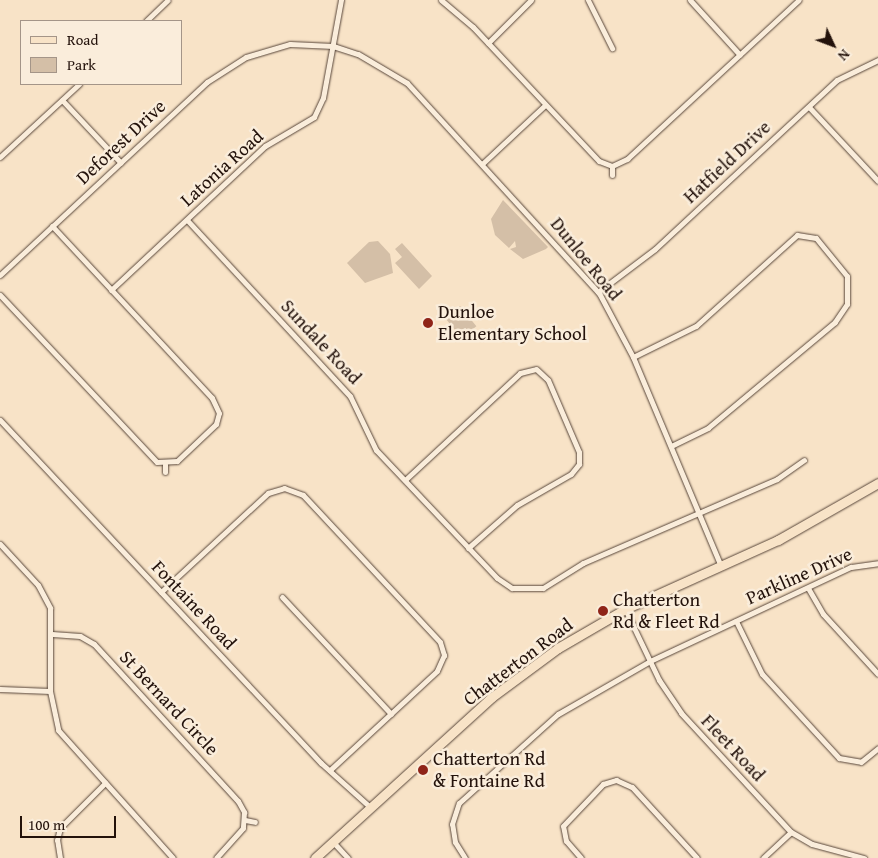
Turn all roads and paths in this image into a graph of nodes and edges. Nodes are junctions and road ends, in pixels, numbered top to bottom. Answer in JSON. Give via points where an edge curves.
{"nodes":[{"id":1,"x":168,"y":0,"type":"edge"},
{"id":2,"x":341,"y":0,"type":"edge"},
{"id":3,"x":441,"y":0,"type":"edge"},
{"id":4,"x":531,"y":0,"type":"edge"},
{"id":5,"x":588,"y":0,"type":"edge"},
{"id":6,"x":690,"y":0,"type":"edge"},
{"id":7,"x":798,"y":0,"type":"edge"},
{"id":8,"x":147,"y":20,"type":"edge"},
{"id":9,"x":488,"y":43,"type":"junction"},
{"id":10,"x":333,"y":46,"type":"junction"},
{"id":11,"x":612,"y":48,"type":"dead end"},
{"id":12,"x":740,"y":55,"type":"junction"},
{"id":13,"x":878,"y":60,"type":"edge"},
{"id":14,"x":78,"y":85,"type":"edge"},
{"id":15,"x":62,"y":100,"type":"junction"},
{"id":16,"x":546,"y":105,"type":"junction"},
{"id":17,"x":808,"y":107,"type":"junction"},
{"id":18,"x":0,"y":157,"type":"edge"},
{"id":19,"x":121,"y":163,"type":"junction"},
{"id":20,"x":482,"y":164,"type":"junction"},
{"id":21,"x":612,"y":166,"type":"junction"},
{"id":22,"x":612,"y":175,"type":"dead end"},
{"id":23,"x":878,"y":181,"type":"edge"},
{"id":24,"x":187,"y":220,"type":"junction"},
{"id":25,"x":52,"y":226,"type":"junction"},
{"id":26,"x":0,"y":275,"type":"edge"},
{"id":27,"x":111,"y":290,"type":"junction"},
{"id":28,"x":598,"y":292,"type":"junction"},
{"id":29,"x":0,"y":295,"type":"edge"},
{"id":30,"x":633,"y":357,"type":"junction"},
{"id":31,"x":538,"y":362,"type":"dead end"},
{"id":32,"x":536,"y":369,"type":"junction"},
{"id":33,"x":0,"y":420,"type":"edge"},
{"id":34,"x":671,"y":446,"type":"junction"},
{"id":35,"x":804,"y":460,"type":"dead end"},
{"id":36,"x":165,"y":464,"type":"junction"},
{"id":37,"x":165,"y":472,"type":"dead end"},
{"id":38,"x":405,"y":480,"type":"junction"},
{"id":39,"x":878,"y":483,"type":"edge"},
{"id":40,"x":699,"y":513,"type":"junction"},
{"id":41,"x":0,"y":544,"type":"edge"},
{"id":42,"x":468,"y":548,"type":"junction"},
{"id":43,"x":875,"y":563,"type":"edge"},
{"id":44,"x":721,"y":566,"type":"junction"},
{"id":45,"x":808,"y":588,"type":"junction"},
{"id":46,"x":161,"y":592,"type":"junction"},
{"id":47,"x":282,"y":597,"type":"dead end"},
{"id":48,"x":625,"y":610,"type":"junction"},
{"id":49,"x":736,"y":621,"type":"junction"},
{"id":50,"x":52,"y":634,"type":"junction"},
{"id":51,"x":650,"y":661,"type":"junction"},
{"id":52,"x":878,"y":674,"type":"edge"},
{"id":53,"x":0,"y":689,"type":"edge"},
{"id":54,"x":50,"y":691,"type":"junction"},
{"id":55,"x":391,"y":714,"type":"junction"},
{"id":56,"x":878,"y":748,"type":"edge"},
{"id":57,"x":330,"y":770,"type":"junction"},
{"id":58,"x":105,"y":783,"type":"junction"},
{"id":59,"x":370,"y":807,"type":"junction"},
{"id":60,"x":244,"y":820,"type":"junction"},
{"id":61,"x":255,"y":822,"type":"dead end"},
{"id":62,"x":791,"y":832,"type":"junction"},
{"id":63,"x":333,"y":842,"type":"junction"},
{"id":64,"x":60,"y":858,"type":"edge"},
{"id":65,"x":174,"y":858,"type":"edge"},
{"id":66,"x":216,"y":858,"type":"edge"},
{"id":67,"x":315,"y":858,"type":"edge"},
{"id":68,"x":348,"y":858,"type":"edge"},
{"id":69,"x":465,"y":858,"type":"edge"},
{"id":70,"x":581,"y":858,"type":"edge"},
{"id":71,"x":697,"y":858,"type":"edge"},
{"id":72,"x":763,"y":858,"type":"edge"},
{"id":73,"x":864,"y":858,"type":"edge"}],
"edges":[{"from":1,"to":8,"type":"street"},
{"from":2,"to":10,"type":"street","name":"Latonia Road"},
{"from":3,"to":9,"type":"street"},
{"from":4,"to":9,"type":"street"},
{"from":5,"to":11,"type":"street"},
{"from":6,"to":12,"type":"street"},
{"from":7,"to":12,"type":"street"},
{"from":9,"to":16,"type":"street"},
{"from":10,"to":19,"type":"street","name":"Deforest Drive","via":[[290,44],[246,57],[207,82]]},
{"from":10,"to":20,"type":"street","name":"Dunloe Road","via":[[392,71]]},
{"from":10,"to":24,"type":"street","name":"Latonia Road","via":[[314,117],[265,146]]},
{"from":12,"to":21,"type":"street","via":[[627,160]]},
{"from":13,"to":17,"type":"street","name":"Hatfield Drive","via":[[837,80]]},
{"from":14,"to":15,"type":"street"},
{"from":15,"to":18,"type":"street"},
{"from":15,"to":19,"type":"street"},
{"from":16,"to":20,"type":"street"},
{"from":16,"to":21,"type":"street","via":[[599,161]]},
{"from":17,"to":23,"type":"street"},
{"from":17,"to":28,"type":"street","name":"Hatfield Drive","via":[[655,249]]},
{"from":19,"to":25,"type":"street","name":"Deforest Drive"},
{"from":20,"to":28,"type":"street","name":"Dunloe Road"},
{"from":21,"to":22,"type":"street"},
{"from":24,"to":27,"type":"street","name":"Latonia Road"},
{"from":24,"to":38,"type":"street","name":"Sundale Road","via":[[350,396],[372,445]]},
{"from":25,"to":26,"type":"street","name":"Deforest Drive"},
{"from":25,"to":27,"type":"street"},
{"from":27,"to":36,"type":"street","via":[[212,398],[219,413],[213,427],[177,461]]},
{"from":28,"to":30,"type":"street","name":"Dunloe Road"},
{"from":29,"to":36,"type":"street","via":[[150,456]]},
{"from":30,"to":34,"type":"street","name":"Dunloe Road"},
{"from":30,"to":34,"type":"street","via":[[696,326],[791,240],[805,234],[816,238],[844,269],[847,304],[835,322],[714,424]]},
{"from":31,"to":32,"type":"street"},
{"from":32,"to":38,"type":"street","via":[[520,373]]},
{"from":32,"to":42,"type":"street","via":[[548,380],[578,452],[577,468],[516,505]]},
{"from":33,"to":46,"type":"street","name":"Fontaine Road"},
{"from":34,"to":40,"type":"street","name":"Dunloe Road"},
{"from":35,"to":40,"type":"street","via":[[776,479]]},
{"from":36,"to":37,"type":"street"},
{"from":38,"to":42,"type":"street","name":"Sundale Road"},
{"from":39,"to":44,"type":"main road","name":"Chatterton Road","via":[[817,520]]},
{"from":40,"to":42,"type":"street","name":"Sundale Road","via":[[528,591],[504,584]]},
{"from":40,"to":44,"type":"street","name":"Dunloe Road"},
{"from":41,"to":50,"type":"street","via":[[46,597]]},
{"from":43,"to":45,"type":"street","name":"Parkline Drive"},
{"from":44,"to":48,"type":"main road","name":"Chatterton Road"},
{"from":45,"to":49,"type":"street","name":"Parkline Drive"},
{"from":45,"to":52,"type":"street","via":[[823,614]]},
{"from":46,"to":55,"type":"street","via":[[264,496],[284,488],[303,495],[440,642],[444,655],[437,671]]},
{"from":46,"to":57,"type":"street","name":"Fontaine Road"},
{"from":47,"to":55,"type":"street"},
{"from":48,"to":51,"type":"street","name":"Fleet Road"},
{"from":48,"to":59,"type":"main road","name":"Chatterton Road","via":[[565,644],[492,697]]},
{"from":49,"to":51,"type":"street","name":"Parkline Drive"},
{"from":49,"to":56,"type":"street","via":[[762,674],[839,758],[852,763]]},
{"from":50,"to":54,"type":"street"},
{"from":50,"to":60,"type":"street","name":"St Bernard Circle","via":[[80,636],[94,644],[238,801]]},
{"from":51,"to":62,"type":"street","name":"Fleet Road","via":[[680,713]]},
{"from":51,"to":69,"type":"street","name":"Parkline Drive","via":[[593,691],[529,737],[464,798],[452,824],[455,842]]},
{"from":53,"to":54,"type":"street"},
{"from":54,"to":58,"type":"street","via":[[58,730]]},
{"from":55,"to":57,"type":"street"},
{"from":57,"to":59,"type":"street","name":"Fontaine Road"},
{"from":58,"to":64,"type":"street","via":[[60,828]]},
{"from":58,"to":65,"type":"street"},
{"from":59,"to":63,"type":"main road","name":"Chatterton Road"},
{"from":60,"to":61,"type":"street"},
{"from":60,"to":66,"type":"street","via":[[240,835]]},
{"from":62,"to":72,"type":"street"},
{"from":62,"to":73,"type":"street","name":"Fleet Road","via":[[812,844]]},
{"from":63,"to":67,"type":"main road","name":"Chatterton Road"},
{"from":63,"to":68,"type":"street"},
{"from":70,"to":71,"type":"street","via":[[562,830],[576,809],[603,784],[616,780],[632,787]]}]}
